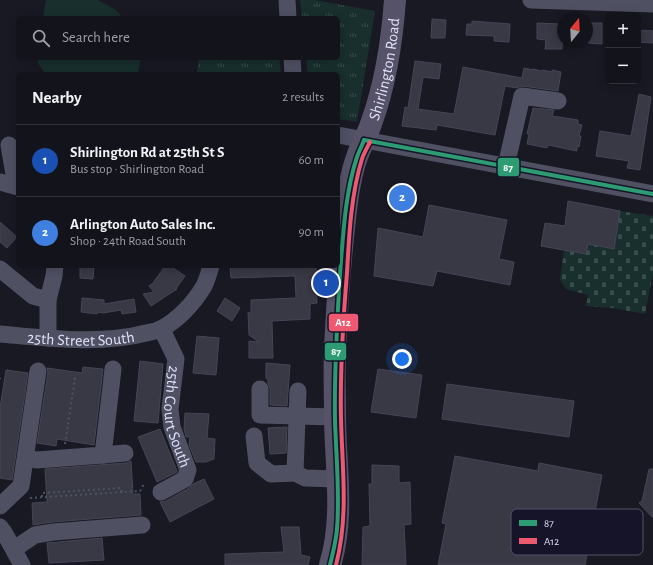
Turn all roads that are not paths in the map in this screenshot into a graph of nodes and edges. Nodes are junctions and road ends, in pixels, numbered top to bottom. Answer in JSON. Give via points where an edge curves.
{"nodes":[{"id":1,"x":287,"y":0,"type":"edge"},
{"id":2,"x":395,"y":0,"type":"edge"},
{"id":3,"x":531,"y":0,"type":"edge"},
{"id":4,"x":653,"y":4,"type":"edge"},
{"id":5,"x":288,"y":16,"type":"edge"},
{"id":6,"x":292,"y":60,"type":"edge"},
{"id":7,"x":293,"y":72,"type":"edge"},
{"id":8,"x":558,"y":101,"type":"dead end"},
{"id":9,"x":340,"y":134,"type":"edge"},
{"id":10,"x":364,"y":140,"type":"junction"},
{"id":11,"x":9,"y":145,"type":"dead end"},
{"id":12,"x":506,"y":166,"type":"junction"},
{"id":13,"x":11,"y":185,"type":"edge"},
{"id":14,"x":653,"y":194,"type":"edge"},
{"id":15,"x":341,"y":235,"type":"edge"},
{"id":16,"x":340,"y":254,"type":"edge"},
{"id":17,"x":55,"y":268,"type":"edge"},
{"id":18,"x":210,"y":268,"type":"edge"},
{"id":19,"x":339,"y":268,"type":"edge"},
{"id":20,"x":0,"y":269,"type":"edge"},
{"id":21,"x":48,"y":300,"type":"junction"},
{"id":22,"x":160,"y":329,"type":"junction"},
{"id":23,"x":0,"y":334,"type":"edge"},
{"id":24,"x":48,"y":338,"type":"junction"},
{"id":25,"x":113,"y":369,"type":"dead end"},
{"id":26,"x":38,"y":371,"type":"dead end"},
{"id":27,"x":260,"y":389,"type":"dead end"},
{"id":28,"x":298,"y":391,"type":"dead end"},
{"id":29,"x":297,"y":416,"type":"junction"},
{"id":30,"x":335,"y":417,"type":"junction"},
{"id":31,"x":254,"y":436,"type":"dead end"},
{"id":32,"x":125,"y":453,"type":"dead end"},
{"id":33,"x":103,"y":455,"type":"junction"},
{"id":34,"x":26,"y":458,"type":"junction"},
{"id":35,"x":296,"y":474,"type":"junction"},
{"id":36,"x":337,"y":479,"type":"junction"},
{"id":37,"x":161,"y":492,"type":"dead end"},
{"id":38,"x":0,"y":506,"type":"edge"},
{"id":39,"x":142,"y":525,"type":"dead end"},
{"id":40,"x":0,"y":528,"type":"edge"},
{"id":41,"x":14,"y":549,"type":"junction"},
{"id":42,"x":22,"y":565,"type":"edge"},
{"id":43,"x":330,"y":565,"type":"edge"}],
"edges":[{"from":1,"to":5,"type":"street"},
{"from":2,"to":10,"type":"main road","name":"Shirlington Road","via":[[387,67],[372,122]]},
{"from":3,"to":4,"type":"street"},
{"from":6,"to":7,"type":"street"},
{"from":8,"to":12,"type":"street","via":[[522,96]]},
{"from":9,"to":10,"type":"street"},
{"from":10,"to":12,"type":"street"},
{"from":10,"to":15,"type":"main road","name":"Shirlington Road","via":[[353,170]]},
{"from":11,"to":13,"type":"street"},
{"from":12,"to":14,"type":"street"},
{"from":15,"to":16,"type":"main road","name":"Shirlington Road"},
{"from":17,"to":21,"type":"street"},
{"from":18,"to":22,"type":"street","name":"25th Street South","via":[[204,285],[193,301],[181,315]]},
{"from":19,"to":30,"type":"main road","name":"Shirlington Road"},
{"from":20,"to":21,"type":"street","via":[[33,296]]},
{"from":21,"to":24,"type":"street"},
{"from":22,"to":24,"type":"street","name":"25th Street South","via":[[134,336],[100,340]]},
{"from":22,"to":37,"type":"street","name":"25th Court South","via":[[176,359],[170,410],[172,428],[188,470],[185,479]]},
{"from":23,"to":24,"type":"street","name":"25th Street South"},
{"from":25,"to":33,"type":"street"},
{"from":26,"to":34,"type":"street"},
{"from":27,"to":29,"type":"street","via":[[260,415]]},
{"from":28,"to":29,"type":"street"},
{"from":29,"to":30,"type":"street"},
{"from":29,"to":35,"type":"street"},
{"from":30,"to":36,"type":"main road","name":"Shirlington Road"},
{"from":31,"to":35,"type":"street","via":[[257,463],[271,474]]},
{"from":32,"to":33,"type":"street"},
{"from":33,"to":34,"type":"street","via":[[37,460]]},
{"from":34,"to":38,"type":"street","via":[[21,486]]},
{"from":35,"to":36,"type":"street","via":[[305,478]]},
{"from":36,"to":43,"type":"main road","name":"Shirlington Road","via":[[337,529]]},
{"from":39,"to":41,"type":"street","via":[[35,535]]},
{"from":40,"to":41,"type":"street"},
{"from":41,"to":42,"type":"street"}]}
